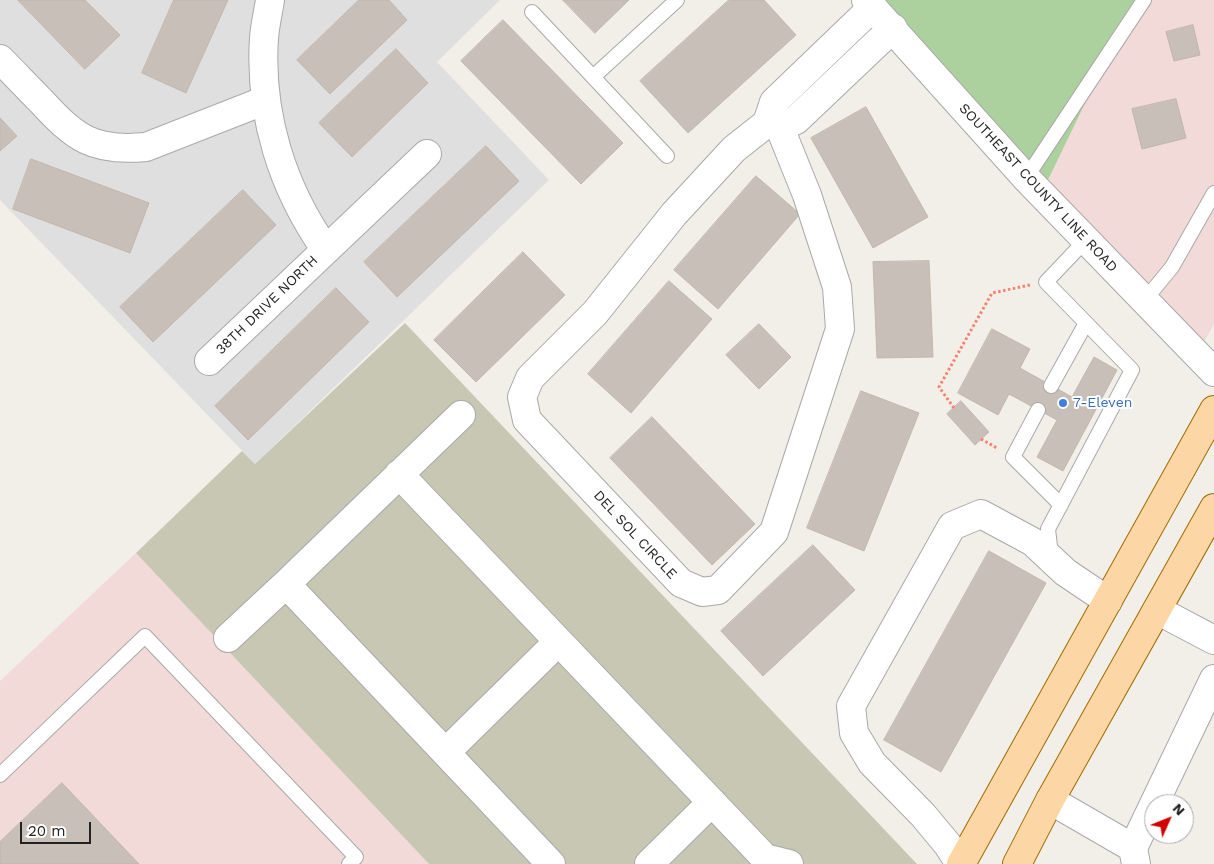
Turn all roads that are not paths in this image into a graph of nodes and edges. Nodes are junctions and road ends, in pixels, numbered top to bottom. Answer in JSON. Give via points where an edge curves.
{"nodes":[{"id":1,"x":270,"y":0,"type":"edge"},
{"id":2,"x":676,"y":0,"type":"edge"},
{"id":3,"x":1144,"y":0,"type":"edge"},
{"id":4,"x":870,"y":4,"type":"edge"},
{"id":5,"x":532,"y":12,"type":"dead end"},
{"id":6,"x":893,"y":28,"type":"junction"},
{"id":7,"x":0,"y":59,"type":"edge"},
{"id":8,"x":593,"y":77,"type":"junction"},
{"id":9,"x":801,"y":77,"type":"junction"},
{"id":10,"x":822,"y":96,"type":"junction"},
{"id":11,"x":266,"y":100,"type":"junction"},
{"id":12,"x":773,"y":126,"type":"junction"},
{"id":13,"x":427,"y":154,"type":"dead end"},
{"id":14,"x":667,"y":156,"type":"dead end"},
{"id":15,"x":1026,"y":178,"type":"junction"},
{"id":16,"x":1214,"y":193,"type":"edge"},
{"id":17,"x":1085,"y":241,"type":"junction"},
{"id":18,"x":326,"y":250,"type":"junction"},
{"id":19,"x":1144,"y":301,"type":"junction"},
{"id":20,"x":1086,"y":323,"type":"junction"},
{"id":21,"x":209,"y":361,"type":"dead end"},
{"id":22,"x":1214,"y":372,"type":"edge"},
{"id":23,"x":1052,"y":386,"type":"dead end"},
{"id":24,"x":1038,"y":410,"type":"dead end"},
{"id":25,"x":1214,"y":410,"type":"edge"},
{"id":26,"x":461,"y":415,"type":"dead end"},
{"id":27,"x":399,"y":474,"type":"junction"},
{"id":28,"x":1061,"y":505,"type":"junction"},
{"id":29,"x":1214,"y":508,"type":"edge"},
{"id":30,"x":1051,"y":559,"type":"junction"},
{"id":31,"x":286,"y":584,"type":"junction"},
{"id":32,"x":1108,"y":601,"type":"junction"},
{"id":33,"x":1157,"y":610,"type":"junction"},
{"id":34,"x":228,"y":638,"type":"dead end"},
{"id":35,"x":1214,"y":640,"type":"edge"},
{"id":36,"x":558,"y":642,"type":"junction"},
{"id":37,"x":1214,"y":679,"type":"edge"},
{"id":38,"x":446,"y":752,"type":"junction"},
{"id":39,"x":0,"y":775,"type":"edge"},
{"id":40,"x":1159,"y":794,"type":"edge"},
{"id":41,"x":1050,"y":800,"type":"junction"},
{"id":42,"x":712,"y":802,"type":"junction"},
{"id":43,"x":1144,"y":831,"type":"edge"},
{"id":44,"x":1135,"y":856,"type":"edge"},
{"id":45,"x":348,"y":864,"type":"edge"},
{"id":46,"x":551,"y":864,"type":"edge"},
{"id":47,"x":649,"y":864,"type":"edge"},
{"id":48,"x":789,"y":864,"type":"edge"},
{"id":49,"x":960,"y":864,"type":"edge"},
{"id":50,"x":1017,"y":864,"type":"edge"}],
"edges":[{"from":1,"to":11,"type":"street","name":"38TH DRIVE NORTH","via":[[264,38]]},
{"from":2,"to":8,"type":"lane"},
{"from":3,"to":15,"type":"lane"},
{"from":4,"to":6,"type":"street","name":"SOUTHEAST COUNTY LINE ROAD"},
{"from":4,"to":9,"type":"street"},
{"from":5,"to":8,"type":"lane"},
{"from":6,"to":10,"type":"street","name":"DEL SOL CIRCLE"},
{"from":6,"to":15,"type":"street","name":"SOUTHEAST COUNTY LINE ROAD"},
{"from":7,"to":11,"type":"street","via":[[64,126],[78,136],[111,147],[154,144]]},
{"from":8,"to":14,"type":"lane"},
{"from":9,"to":10,"type":"street"},
{"from":9,"to":12,"type":"street","via":[[774,102]]},
{"from":10,"to":12,"type":"street","name":"DEL SOL CIRCLE","via":[[796,120]]},
{"from":11,"to":18,"type":"street","name":"38TH DRIVE NORTH","via":[[278,157],[294,196]]},
{"from":12,"to":12,"type":"street","name":"DEL SOL CIRCLE","via":[[807,195],[837,287],[840,329],[774,532],[718,590],[702,592],[681,583],[527,420],[522,397],[530,378],[595,313],[674,214],[734,149]]},
{"from":13,"to":18,"type":"street","name":"38TH DRIVE NORTH"},
{"from":15,"to":17,"type":"street","name":"SOUTHEAST COUNTY LINE ROAD"},
{"from":16,"to":19,"type":"lane","via":[[1172,267]]},
{"from":17,"to":19,"type":"street","name":"SOUTHEAST COUNTY LINE ROAD"},
{"from":17,"to":20,"type":"lane","via":[[1046,282]]},
{"from":18,"to":21,"type":"street","name":"38TH DRIVE NORTH"},
{"from":19,"to":22,"type":"street","name":"SOUTHEAST COUNTY LINE ROAD"},
{"from":20,"to":23,"type":"lane"},
{"from":20,"to":28,"type":"lane","via":[[1132,370]]},
{"from":24,"to":28,"type":"lane","via":[[1012,457]]},
{"from":25,"to":32,"type":"main road"},
{"from":26,"to":27,"type":"street"},
{"from":27,"to":31,"type":"street"},
{"from":27,"to":36,"type":"street"},
{"from":28,"to":30,"type":"lane","via":[[1048,529]]},
{"from":29,"to":33,"type":"main road"},
{"from":30,"to":32,"type":"street"},
{"from":30,"to":49,"type":"street","via":[[1033,542],[981,514],[952,526],[851,706],[854,733],[872,763],[915,806]]},
{"from":31,"to":34,"type":"street"},
{"from":31,"to":38,"type":"street"},
{"from":32,"to":49,"type":"main road"},
{"from":33,"to":35,"type":"street"},
{"from":33,"to":41,"type":"main road"},
{"from":36,"to":38,"type":"street"},
{"from":36,"to":42,"type":"street"},
{"from":37,"to":40,"type":"street"},
{"from":38,"to":46,"type":"street"},
{"from":39,"to":45,"type":"lane","via":[[145,636],[356,856]]},
{"from":41,"to":44,"type":"street"},
{"from":41,"to":50,"type":"main road"},
{"from":42,"to":47,"type":"street"},
{"from":42,"to":48,"type":"street","via":[[765,858]]},
{"from":43,"to":44,"type":"street"}]}
